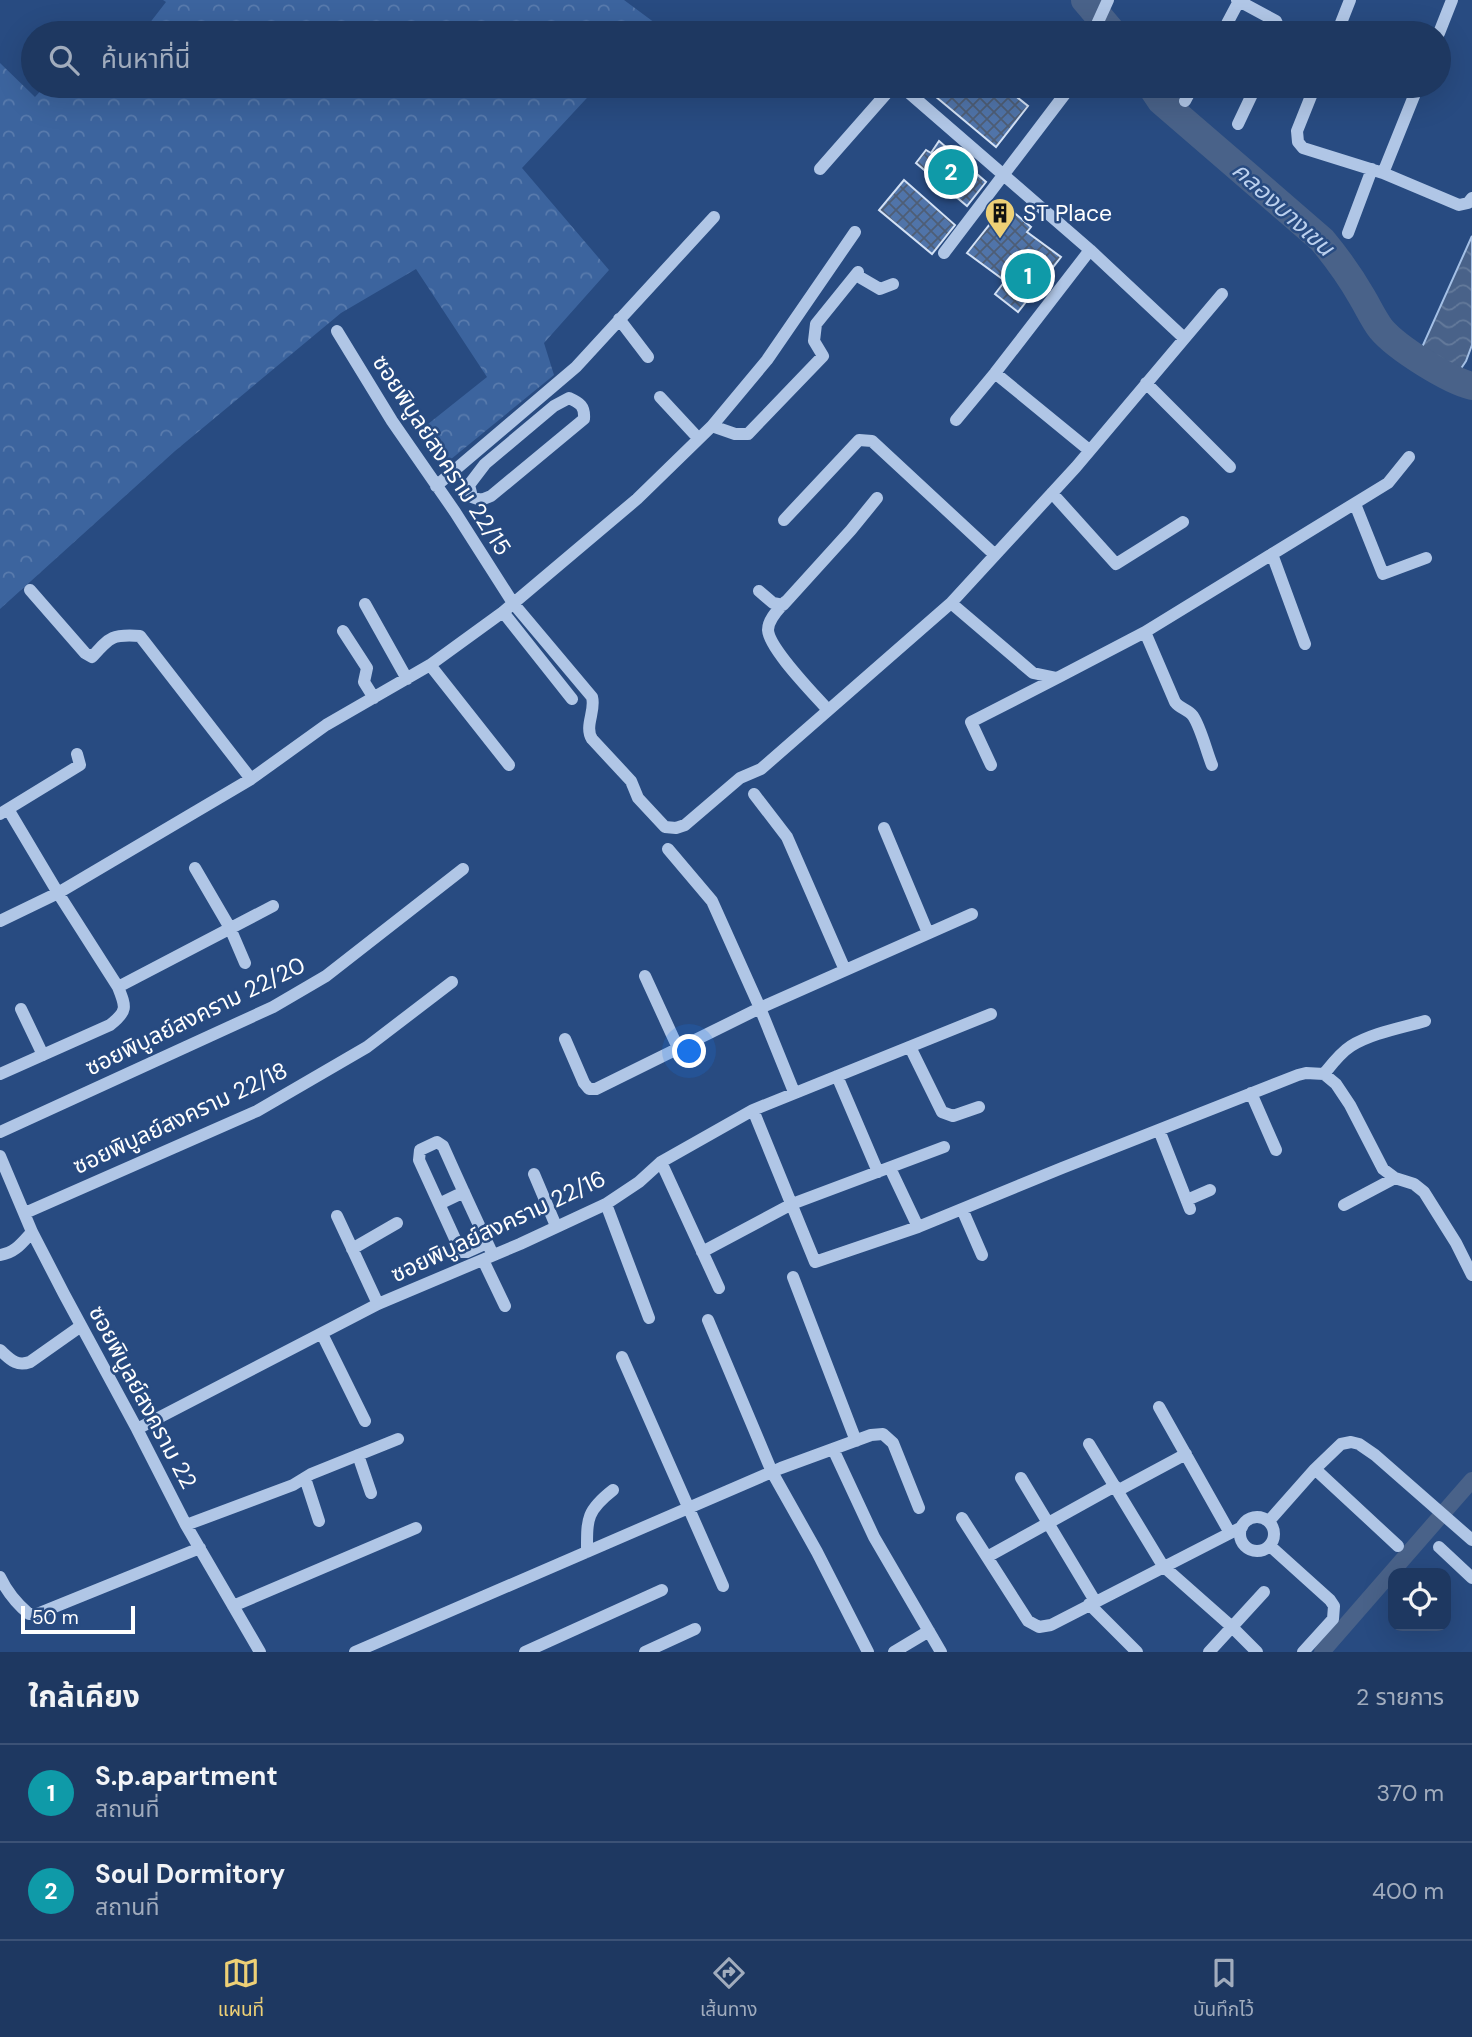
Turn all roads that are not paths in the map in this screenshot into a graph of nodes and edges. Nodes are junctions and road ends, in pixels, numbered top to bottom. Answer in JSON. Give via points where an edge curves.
{"nodes":[{"id":1,"x":1108,"y":0,"type":"edge"},
{"id":2,"x":1350,"y":0,"type":"edge"},
{"id":3,"x":1452,"y":0,"type":"edge"},
{"id":4,"x":1238,"y":1,"type":"edge"},
{"id":5,"x":1098,"y":21,"type":"edge"},
{"id":6,"x":1228,"y":21,"type":"edge"},
{"id":7,"x":1276,"y":21,"type":"edge"},
{"id":8,"x":1342,"y":21,"type":"edge"},
{"id":9,"x":1444,"y":21,"type":"edge"},
{"id":10,"x":882,"y":98,"type":"edge"},
{"id":11,"x":915,"y":98,"type":"edge"},
{"id":12,"x":1062,"y":98,"type":"edge"},
{"id":13,"x":1187,"y":98,"type":"edge"},
{"id":14,"x":1250,"y":98,"type":"edge"},
{"id":15,"x":1310,"y":98,"type":"edge"},
{"id":16,"x":1412,"y":98,"type":"edge"},
{"id":17,"x":1185,"y":101,"type":"dead end"},
{"id":18,"x":1238,"y":124,"type":"dead end"},
{"id":19,"x":820,"y":169,"type":"dead end"},
{"id":20,"x":1378,"y":171,"type":"junction"},
{"id":21,"x":1003,"y":175,"type":"junction"},
{"id":22,"x":1472,"y":198,"type":"edge"},
{"id":23,"x":714,"y":217,"type":"dead end"},
{"id":24,"x":855,"y":232,"type":"dead end"},
{"id":25,"x":1349,"y":233,"type":"dead end"},
{"id":26,"x":1090,"y":250,"type":"junction"},
{"id":27,"x":944,"y":253,"type":"dead end"},
{"id":28,"x":893,"y":284,"type":"dead end"},
{"id":29,"x":1222,"y":295,"type":"dead end"},
{"id":30,"x":619,"y":319,"type":"junction"},
{"id":31,"x":337,"y":331,"type":"dead end"},
{"id":32,"x":1184,"y":338,"type":"junction"},
{"id":33,"x":648,"y":357,"type":"dead end"},
{"id":34,"x":995,"y":373,"type":"junction"},
{"id":35,"x":1146,"y":383,"type":"junction"},
{"id":36,"x":660,"y":397,"type":"dead end"},
{"id":37,"x":956,"y":421,"type":"dead end"},
{"id":38,"x":712,"y":426,"type":"junction"},
{"id":39,"x":698,"y":438,"type":"junction"},
{"id":40,"x":1089,"y":450,"type":"junction"},
{"id":41,"x":1409,"y":457,"type":"dead end"},
{"id":42,"x":1230,"y":467,"type":"dead end"},
{"id":43,"x":436,"y":486,"type":"junction"},
{"id":44,"x":1052,"y":493,"type":"junction"},
{"id":45,"x":472,"y":497,"type":"junction"},
{"id":46,"x":877,"y":498,"type":"dead end"},
{"id":47,"x":1355,"y":504,"type":"junction"},
{"id":48,"x":455,"y":512,"type":"junction"},
{"id":49,"x":784,"y":520,"type":"dead end"},
{"id":50,"x":1183,"y":522,"type":"dead end"},
{"id":51,"x":1272,"y":554,"type":"junction"},
{"id":52,"x":995,"y":555,"type":"junction"},
{"id":53,"x":1426,"y":558,"type":"dead end"},
{"id":54,"x":30,"y":590,"type":"dead end"},
{"id":55,"x":759,"y":590,"type":"dead end"},
{"id":56,"x":785,"y":602,"type":"junction"},
{"id":57,"x":951,"y":603,"type":"junction"},
{"id":58,"x":365,"y":604,"type":"dead end"},
{"id":59,"x":508,"y":608,"type":"junction"},
{"id":60,"x":343,"y":632,"type":"dead end"},
{"id":61,"x":1145,"y":632,"type":"junction"},
{"id":62,"x":1305,"y":644,"type":"dead end"},
{"id":63,"x":430,"y":665,"type":"junction"},
{"id":64,"x":1057,"y":678,"type":"junction"},
{"id":65,"x":407,"y":679,"type":"junction"},
{"id":66,"x":374,"y":698,"type":"junction"},
{"id":67,"x":572,"y":699,"type":"dead end"},
{"id":68,"x":828,"y":710,"type":"junction"},
{"id":69,"x":77,"y":754,"type":"dead end"},
{"id":70,"x":509,"y":765,"type":"dead end"},
{"id":71,"x":990,"y":765,"type":"dead end"},
{"id":72,"x":1212,"y":765,"type":"dead end"},
{"id":73,"x":251,"y":779,"type":"junction"},
{"id":74,"x":754,"y":794,"type":"dead end"},
{"id":75,"x":4,"y":811,"type":"edge"},
{"id":76,"x":884,"y":828,"type":"dead end"},
{"id":77,"x":668,"y":849,"type":"dead end"},
{"id":78,"x":195,"y":868,"type":"dead end"},
{"id":79,"x":463,"y":869,"type":"dead end"},
{"id":80,"x":58,"y":893,"type":"junction"},
{"id":81,"x":273,"y":905,"type":"dead end"},
{"id":82,"x":972,"y":914,"type":"dead end"},
{"id":83,"x":0,"y":921,"type":"edge"},
{"id":84,"x":230,"y":928,"type":"junction"},
{"id":85,"x":928,"y":933,"type":"junction"},
{"id":86,"x":245,"y":963,"type":"dead end"},
{"id":87,"x":845,"y":970,"type":"junction"},
{"id":88,"x":645,"y":976,"type":"dead end"},
{"id":89,"x":452,"y":982,"type":"dead end"},
{"id":90,"x":118,"y":987,"type":"junction"},
{"id":91,"x":760,"y":1008,"type":"junction"},
{"id":92,"x":21,"y":1009,"type":"dead end"},
{"id":93,"x":991,"y":1014,"type":"dead end"},
{"id":94,"x":1424,"y":1021,"type":"dead end"},
{"id":95,"x":565,"y":1039,"type":"dead end"},
{"id":96,"x":910,"y":1047,"type":"junction"},
{"id":97,"x":678,"y":1048,"type":"junction"},
{"id":98,"x":43,"y":1055,"type":"junction"},
{"id":99,"x":0,"y":1074,"type":"edge"},
{"id":100,"x":1324,"y":1074,"type":"junction"},
{"id":101,"x":838,"y":1076,"type":"junction"},
{"id":102,"x":794,"y":1092,"type":"junction"},
{"id":103,"x":1251,"y":1093,"type":"junction"},
{"id":104,"x":979,"y":1107,"type":"dead end"},
{"id":105,"x":753,"y":1110,"type":"junction"},
{"id":106,"x":1159,"y":1130,"type":"junction"},
{"id":107,"x":0,"y":1132,"type":"edge"},
{"id":108,"x":944,"y":1147,"type":"dead end"},
{"id":109,"x":1276,"y":1150,"type":"dead end"},
{"id":110,"x":0,"y":1156,"type":"edge"},
{"id":111,"x":661,"y":1162,"type":"junction"},
{"id":112,"x":884,"y":1170,"type":"junction"},
{"id":113,"x":534,"y":1174,"type":"dead end"},
{"id":114,"x":1395,"y":1178,"type":"junction"},
{"id":115,"x":1210,"y":1190,"type":"dead end"},
{"id":116,"x":464,"y":1192,"type":"junction"},
{"id":117,"x":439,"y":1204,"type":"junction"},
{"id":118,"x":606,"y":1204,"type":"junction"},
{"id":119,"x":792,"y":1204,"type":"junction"},
{"id":120,"x":1344,"y":1205,"type":"dead end"},
{"id":121,"x":962,"y":1209,"type":"junction"},
{"id":122,"x":25,"y":1213,"type":"junction"},
{"id":123,"x":337,"y":1216,"type":"dead end"},
{"id":124,"x":397,"y":1223,"type":"dead end"},
{"id":125,"x":556,"y":1226,"type":"junction"},
{"id":126,"x":918,"y":1227,"type":"junction"},
{"id":127,"x":32,"y":1232,"type":"junction"},
{"id":128,"x":352,"y":1249,"type":"junction"},
{"id":129,"x":702,"y":1252,"type":"junction"},
{"id":130,"x":488,"y":1253,"type":"junction"},
{"id":131,"x":0,"y":1255,"type":"edge"},
{"id":132,"x":982,"y":1255,"type":"dead end"},
{"id":133,"x":1468,"y":1255,"type":"edge"},
{"id":134,"x":1472,"y":1275,"type":"edge"},
{"id":135,"x":793,"y":1278,"type":"dead end"},
{"id":136,"x":719,"y":1288,"type":"dead end"},
{"id":137,"x":378,"y":1304,"type":"junction"},
{"id":138,"x":505,"y":1306,"type":"dead end"},
{"id":139,"x":649,"y":1318,"type":"dead end"},
{"id":140,"x":708,"y":1320,"type":"dead end"},
{"id":141,"x":81,"y":1325,"type":"junction"},
{"id":142,"x":322,"y":1334,"type":"junction"},
{"id":143,"x":0,"y":1350,"type":"edge"},
{"id":144,"x":622,"y":1357,"type":"dead end"},
{"id":145,"x":1159,"y":1407,"type":"dead end"},
{"id":146,"x":365,"y":1421,"type":"dead end"},
{"id":147,"x":137,"y":1429,"type":"junction"},
{"id":148,"x":398,"y":1439,"type":"dead end"},
{"id":149,"x":856,"y":1441,"type":"junction"},
{"id":150,"x":1089,"y":1444,"type":"dead end"},
{"id":151,"x":833,"y":1449,"type":"junction"},
{"id":152,"x":1186,"y":1454,"type":"junction"},
{"id":153,"x":358,"y":1455,"type":"junction"},
{"id":154,"x":1315,"y":1469,"type":"junction"},
{"id":155,"x":772,"y":1472,"type":"junction"},
{"id":156,"x":305,"y":1478,"type":"junction"},
{"id":157,"x":1021,"y":1478,"type":"dead end"},
{"id":158,"x":1116,"y":1488,"type":"junction"},
{"id":159,"x":613,"y":1490,"type":"dead end"},
{"id":160,"x":372,"y":1493,"type":"dead end"},
{"id":161,"x":919,"y":1508,"type":"dead end"},
{"id":162,"x":687,"y":1509,"type":"junction"},
{"id":163,"x":962,"y":1518,"type":"dead end"},
{"id":164,"x":319,"y":1521,"type":"dead end"},
{"id":165,"x":1269,"y":1521,"type":"junction"},
{"id":166,"x":1048,"y":1522,"type":"junction"},
{"id":167,"x":186,"y":1525,"type":"junction"},
{"id":168,"x":416,"y":1528,"type":"dead end"},
{"id":169,"x":1236,"y":1530,"type":"junction"},
{"id":170,"x":1472,"y":1540,"type":"edge"},
{"id":171,"x":1270,"y":1546,"type":"junction"},
{"id":172,"x":1398,"y":1546,"type":"dead end"},
{"id":173,"x":1439,"y":1547,"type":"dead end"},
{"id":174,"x":200,"y":1548,"type":"junction"},
{"id":175,"x":587,"y":1552,"type":"junction"},
{"id":176,"x":987,"y":1557,"type":"junction"},
{"id":177,"x":1163,"y":1566,"type":"junction"},
{"id":178,"x":0,"y":1577,"type":"edge"},
{"id":179,"x":1472,"y":1578,"type":"edge"},
{"id":180,"x":723,"y":1586,"type":"dead end"},
{"id":181,"x":662,"y":1590,"type":"dead end"},
{"id":182,"x":1264,"y":1592,"type":"dead end"},
{"id":183,"x":1092,"y":1603,"type":"junction"},
{"id":184,"x":233,"y":1605,"type":"junction"},
{"id":185,"x":1231,"y":1627,"type":"junction"},
{"id":186,"x":695,"y":1629,"type":"dead end"},
{"id":187,"x":929,"y":1631,"type":"junction"},
{"id":188,"x":260,"y":1652,"type":"edge"},
{"id":189,"x":355,"y":1652,"type":"edge"},
{"id":190,"x":525,"y":1652,"type":"edge"},
{"id":191,"x":645,"y":1652,"type":"edge"},
{"id":192,"x":868,"y":1652,"type":"edge"},
{"id":193,"x":894,"y":1652,"type":"edge"},
{"id":194,"x":941,"y":1652,"type":"edge"},
{"id":195,"x":1138,"y":1652,"type":"edge"},
{"id":196,"x":1209,"y":1652,"type":"edge"},
{"id":197,"x":1257,"y":1652,"type":"edge"},
{"id":198,"x":1303,"y":1652,"type":"edge"}],
"edges":[{"from":1,"to":5,"type":"street"},
{"from":2,"to":8,"type":"street"},
{"from":3,"to":9,"type":"street"},
{"from":4,"to":6,"type":"street"},
{"from":4,"to":7,"type":"street"},
{"from":10,"to":19,"type":"street"},
{"from":11,"to":21,"type":"street"},
{"from":12,"to":21,"type":"street"},
{"from":13,"to":17,"type":"street"},
{"from":14,"to":18,"type":"street"},
{"from":15,"to":20,"type":"street","via":[[1297,131],[1303,148]]},
{"from":16,"to":20,"type":"street"},
{"from":20,"to":22,"type":"street","via":[[1459,205]]},
{"from":20,"to":25,"type":"street"},
{"from":21,"to":26,"type":"street"},
{"from":21,"to":27,"type":"street"},
{"from":23,"to":30,"type":"street"},
{"from":24,"to":38,"type":"street","via":[[767,360]]},
{"from":26,"to":32,"type":"street"},
{"from":26,"to":34,"type":"street"},
{"from":28,"to":38,"type":"street","via":[[880,289],[857,273],[817,324],[814,341],[823,356],[785,397],[748,434]]},
{"from":29,"to":32,"type":"street"},
{"from":30,"to":33,"type":"street"},
{"from":30,"to":43,"type":"street","via":[[576,368]]},
{"from":31,"to":43,"type":"street","name":"ซอยพิบูลย์สงคราม 22/15"},
{"from":32,"to":35,"type":"street"},
{"from":34,"to":37,"type":"street"},
{"from":34,"to":40,"type":"street"},
{"from":35,"to":40,"type":"street"},
{"from":35,"to":42,"type":"street"},
{"from":36,"to":39,"type":"street"},
{"from":38,"to":39,"type":"street"},
{"from":39,"to":59,"type":"street","via":[[637,499]]},
{"from":40,"to":44,"type":"street"},
{"from":41,"to":47,"type":"street","via":[[1388,483]]},
{"from":43,"to":48,"type":"street","name":"ซอยพิบูลย์สงคราม 22/15"},
{"from":44,"to":50,"type":"street","via":[[1116,564]]},
{"from":44,"to":52,"type":"street"},
{"from":45,"to":45,"type":"street","via":[[491,496],[584,419],[580,403],[569,398],[554,406],[485,464],[469,485]]},
{"from":45,"to":48,"type":"street"},
{"from":46,"to":56,"type":"street"},
{"from":47,"to":51,"type":"street"},
{"from":47,"to":53,"type":"street","via":[[1383,574]]},
{"from":48,"to":59,"type":"street","name":"ซอยพิบูลย์สงคราม 22/15"},
{"from":49,"to":52,"type":"street","via":[[859,440],[872,441]]},
{"from":51,"to":61,"type":"street"},
{"from":51,"to":62,"type":"street"},
{"from":52,"to":57,"type":"street"},
{"from":54,"to":73,"type":"street","via":[[92,657],[110,638],[140,636]]},
{"from":55,"to":56,"type":"street","via":[[773,603]]},
{"from":56,"to":68,"type":"street","via":[[768,630],[785,660]]},
{"from":57,"to":64,"type":"street","via":[[1033,673]]},
{"from":57,"to":68,"type":"street"},
{"from":58,"to":65,"type":"street"},
{"from":59,"to":63,"type":"street"},
{"from":59,"to":67,"type":"street"},
{"from":59,"to":68,"type":"street","via":[[592,696],[592,740],[631,781],[638,798],[665,827],[685,825],[740,778],[761,769]]},
{"from":60,"to":66,"type":"street","via":[[367,668],[363,681]]},
{"from":61,"to":64,"type":"street"},
{"from":61,"to":72,"type":"street","via":[[1175,702],[1193,716]]},
{"from":63,"to":65,"type":"street"},
{"from":63,"to":70,"type":"street"},
{"from":64,"to":71,"type":"street","via":[[971,722]]},
{"from":65,"to":66,"type":"street"},
{"from":66,"to":73,"type":"street","via":[[326,725]]},
{"from":69,"to":75,"type":"street","via":[[80,765]]},
{"from":73,"to":80,"type":"street"},
{"from":74,"to":87,"type":"street","via":[[787,837]]},
{"from":75,"to":80,"type":"street"},
{"from":76,"to":85,"type":"street"},
{"from":77,"to":91,"type":"street","via":[[712,901]]},
{"from":78,"to":84,"type":"street"},
{"from":79,"to":107,"type":"street","name":"ซอยพิบูลย์สงคราม 22/20","via":[[326,976]]},
{"from":80,"to":83,"type":"street"},
{"from":80,"to":90,"type":"street"},
{"from":81,"to":84,"type":"street"},
{"from":82,"to":85,"type":"street"},
{"from":84,"to":86,"type":"street"},
{"from":84,"to":90,"type":"street"},
{"from":85,"to":87,"type":"street"},
{"from":87,"to":91,"type":"street"},
{"from":88,"to":97,"type":"street"},
{"from":89,"to":122,"type":"street","name":"ซอยพิบูลย์สงคราม 22/18","via":[[367,1046],[257,1111]]},
{"from":90,"to":98,"type":"street","via":[[124,1002],[121,1017]]},
{"from":91,"to":97,"type":"street"},
{"from":91,"to":102,"type":"street"},
{"from":92,"to":98,"type":"street"},
{"from":93,"to":96,"type":"street","name":"ซอยพิบูลย์สงคราม 22/16"},
{"from":94,"to":100,"type":"street","via":[[1351,1046]]},
{"from":95,"to":97,"type":"street","via":[[589,1089]]},
{"from":96,"to":101,"type":"street","name":"ซอยพิบูลย์สงคราม 22/16"},
{"from":96,"to":104,"type":"street","via":[[942,1112],[953,1116]]},
{"from":98,"to":99,"type":"street"},
{"from":100,"to":103,"type":"street","via":[[1306,1073]]},
{"from":100,"to":114,"type":"street","via":[[1350,1105],[1383,1169]]},
{"from":101,"to":102,"type":"street","name":"ซอยพิบูลย์สงคราม 22/16"},
{"from":101,"to":112,"type":"street"},
{"from":102,"to":105,"type":"street","name":"ซอยพิบูลย์สงคราม 22/16"},
{"from":103,"to":106,"type":"street"},
{"from":103,"to":109,"type":"street"},
{"from":105,"to":111,"type":"street","name":"ซอยพิบูลย์สงคราม 22/16"},
{"from":105,"to":119,"type":"street"},
{"from":106,"to":115,"type":"street","via":[[1189,1205]]},
{"from":106,"to":121,"type":"street"},
{"from":108,"to":112,"type":"street"},
{"from":110,"to":122,"type":"street","name":"ซอยพิบูลย์สงคราม 22"},
{"from":111,"to":118,"type":"street","name":"ซอยพิบูลย์สงคราม 22/16"},
{"from":111,"to":129,"type":"street"},
{"from":112,"to":119,"type":"street"},
{"from":112,"to":126,"type":"street"},
{"from":113,"to":125,"type":"street"},
{"from":114,"to":120,"type":"street"},
{"from":114,"to":133,"type":"street","via":[[1424,1192]]},
{"from":116,"to":117,"type":"street"},
{"from":116,"to":117,"type":"street","via":[[443,1146],[437,1142],[420,1150],[419,1160]]},
{"from":116,"to":130,"type":"street"},
{"from":117,"to":130,"type":"street","via":[[461,1252]]},
{"from":118,"to":125,"type":"street","name":"ซอยพิบูลย์สงคราม 22/16"},
{"from":118,"to":139,"type":"street"},
{"from":119,"to":126,"type":"street","via":[[815,1262]]},
{"from":119,"to":129,"type":"street"},
{"from":121,"to":126,"type":"street"},
{"from":121,"to":132,"type":"street"},
{"from":122,"to":127,"type":"street","name":"ซอยพิบูลย์สงคราม 22"},
{"from":123,"to":128,"type":"street"},
{"from":124,"to":128,"type":"street"},
{"from":125,"to":130,"type":"street","name":"ซอยพิบูลย์สงคราม 22/16"},
{"from":127,"to":131,"type":"street","via":[[16,1250]]},
{"from":127,"to":141,"type":"street","name":"ซอยพิบูลย์สงคราม 22"},
{"from":128,"to":137,"type":"street"},
{"from":129,"to":136,"type":"street"},
{"from":130,"to":137,"type":"street","name":"ซอยพิบูลย์สงคราม 22/16"},
{"from":130,"to":138,"type":"street"},
{"from":133,"to":134,"type":"street"},
{"from":135,"to":149,"type":"street"},
{"from":137,"to":142,"type":"street","name":"ซอยพิบูลย์สงคราม 22/16"},
{"from":140,"to":155,"type":"street"},
{"from":141,"to":143,"type":"street","via":[[30,1362],[14,1363]]},
{"from":141,"to":147,"type":"street","name":"ซอยพิบูลย์สงคราม 22"},
{"from":142,"to":146,"type":"street"},
{"from":142,"to":147,"type":"street","name":"ซอยพิบูลย์สงคราม 22/16"},
{"from":144,"to":162,"type":"street"},
{"from":145,"to":152,"type":"street"},
{"from":147,"to":167,"type":"street","name":"ซอยพิบูลย์สงคราม 22"},
{"from":148,"to":153,"type":"street"},
{"from":149,"to":151,"type":"street"},
{"from":149,"to":161,"type":"street","via":[[877,1433],[893,1443]]},
{"from":150,"to":158,"type":"street"},
{"from":151,"to":155,"type":"street"},
{"from":151,"to":187,"type":"street","via":[[874,1537]]},
{"from":152,"to":158,"type":"street"},
{"from":152,"to":169,"type":"street"},
{"from":153,"to":156,"type":"street"},
{"from":153,"to":160,"type":"street"},
{"from":154,"to":165,"type":"street"},
{"from":154,"to":170,"type":"street","via":[[1341,1444],[1359,1444]]},
{"from":154,"to":172,"type":"street"},
{"from":155,"to":162,"type":"street"},
{"from":155,"to":192,"type":"street"},
{"from":156,"to":164,"type":"street"},
{"from":156,"to":167,"type":"street"},
{"from":157,"to":166,"type":"street"},
{"from":158,"to":166,"type":"street"},
{"from":158,"to":177,"type":"street"},
{"from":159,"to":175,"type":"street","via":[[589,1516]]},
{"from":162,"to":175,"type":"street"},
{"from":162,"to":180,"type":"street"},
{"from":163,"to":176,"type":"street"},
{"from":165,"to":169,"type":"street","via":[[1257,1516]]},
{"from":165,"to":171,"type":"street","via":[[1275,1533]]},
{"from":166,"to":176,"type":"street"},
{"from":166,"to":183,"type":"street"},
{"from":167,"to":174,"type":"street","name":"ซอยพิบูลย์สงคราม 22"},
{"from":168,"to":184,"type":"street"},
{"from":169,"to":171,"type":"street","via":[[1245,1546],[1257,1551]]},
{"from":169,"to":177,"type":"street"},
{"from":171,"to":198,"type":"street","via":[[1334,1606],[1333,1619]]},
{"from":173,"to":179,"type":"street"},
{"from":174,"to":178,"type":"street","via":[[37,1614],[23,1609]]},
{"from":174,"to":184,"type":"street","name":"ซอยพิบูลย์สงคราม 22"},
{"from":175,"to":189,"type":"street"},
{"from":176,"to":183,"type":"street","via":[[1028,1621],[1039,1627]]},
{"from":177,"to":183,"type":"street"},
{"from":177,"to":185,"type":"street"},
{"from":181,"to":190,"type":"street"},
{"from":182,"to":185,"type":"street"},
{"from":183,"to":195,"type":"street"},
{"from":184,"to":188,"type":"street","name":"ซอยพิบูลย์สงคราม 22"},
{"from":185,"to":196,"type":"street"},
{"from":185,"to":197,"type":"street"},
{"from":186,"to":191,"type":"street"},
{"from":187,"to":193,"type":"street"},
{"from":187,"to":194,"type":"street"}]}
